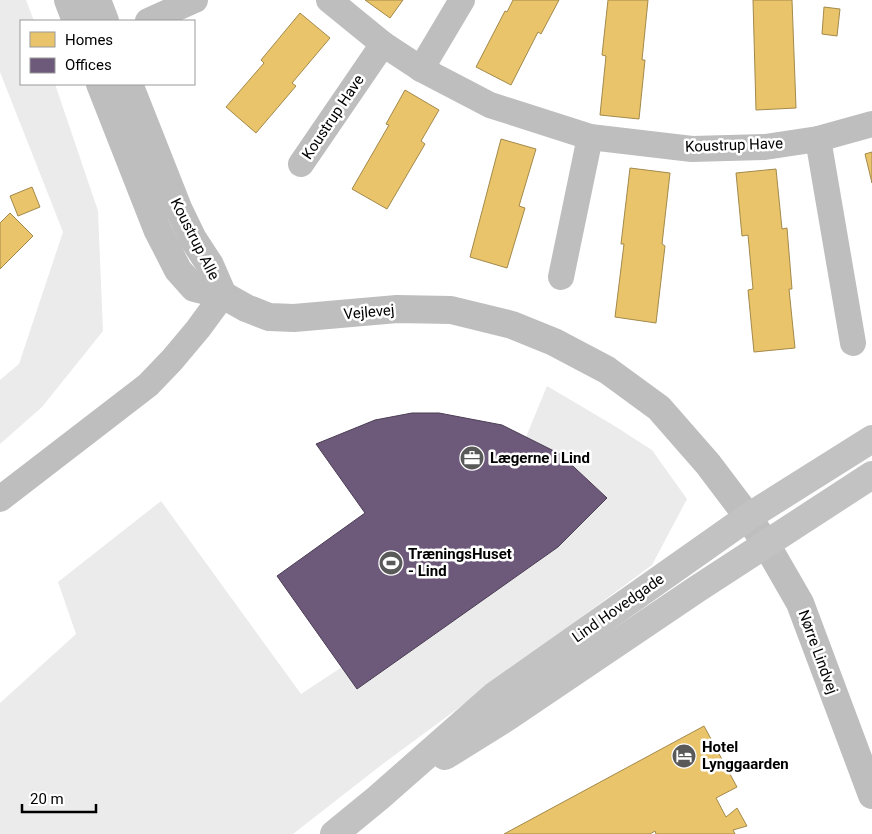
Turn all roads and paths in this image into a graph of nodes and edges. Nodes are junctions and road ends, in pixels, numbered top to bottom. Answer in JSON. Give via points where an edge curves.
{"nodes":[{"id":1,"x":68,"y":0,"type":"edge"},
{"id":2,"x":98,"y":0,"type":"edge"},
{"id":3,"x":195,"y":0,"type":"edge"},
{"id":4,"x":330,"y":0,"type":"edge"},
{"id":5,"x":462,"y":0,"type":"edge"},
{"id":6,"x":76,"y":20,"type":"edge"},
{"id":7,"x":105,"y":20,"type":"edge"},
{"id":8,"x":150,"y":20,"type":"edge"},
{"id":9,"x":383,"y":44,"type":"junction"},
{"id":10,"x":422,"y":69,"type":"junction"},
{"id":11,"x":100,"y":85,"type":"edge"},
{"id":12,"x":129,"y":85,"type":"edge"},
{"id":13,"x":872,"y":124,"type":"edge"},
{"id":14,"x":590,"y":137,"type":"junction"},
{"id":15,"x":818,"y":139,"type":"junction"},
{"id":16,"x":301,"y":164,"type":"dead end"},
{"id":17,"x":561,"y":277,"type":"dead end"},
{"id":18,"x":223,"y":295,"type":"junction"},
{"id":19,"x":853,"y":343,"type":"dead end"},
{"id":20,"x":872,"y":439,"type":"edge"},
{"id":21,"x":872,"y":475,"type":"edge"},
{"id":22,"x":0,"y":499,"type":"edge"},
{"id":23,"x":748,"y":517,"type":"junction"},
{"id":24,"x":766,"y":544,"type":"junction"},
{"id":25,"x":872,"y":795,"type":"edge"},
{"id":26,"x":378,"y":798,"type":"junction"},
{"id":27,"x":334,"y":834,"type":"edge"}],
"edges":[{"from":1,"to":6,"type":"street"},
{"from":2,"to":7,"type":"street"},
{"from":3,"to":8,"type":"street"},
{"from":4,"to":9,"type":"street","name":"Koustrup Have"},
{"from":5,"to":10,"type":"street"},
{"from":9,"to":10,"type":"street","name":"Koustrup Have"},
{"from":9,"to":16,"type":"street","name":"Koustrup Have"},
{"from":10,"to":14,"type":"street","name":"Koustrup Have","via":[[490,105]]},
{"from":11,"to":18,"type":"street","name":"Koustrup Alle","via":[[142,194],[178,270],[194,288]]},
{"from":12,"to":18,"type":"street","name":"Koustrup Alle","via":[[178,208]]},
{"from":13,"to":15,"type":"street","name":"Koustrup Have"},
{"from":14,"to":15,"type":"street","name":"Koustrup Have","via":[[692,150],[765,147]]},
{"from":14,"to":17,"type":"street"},
{"from":15,"to":19,"type":"street"},
{"from":18,"to":22,"type":"street","via":[[198,329],[148,385]]},
{"from":18,"to":23,"type":"street","name":"Vejlevej","via":[[269,317],[294,318],[397,309],[451,310],[512,325],[554,342],[607,370],[659,408],[708,464]]},
{"from":20,"to":23,"type":"main road","name":"Lind Hovedgade"},
{"from":21,"to":24,"type":"main road","name":"Lind Hovedgade"},
{"from":23,"to":24,"type":"street","name":"Nørre Lindvej"},
{"from":23,"to":26,"type":"main road","name":"Lind Hovedgade","via":[[494,696]]},
{"from":24,"to":25,"type":"street","name":"Nørre Lindvej","via":[[800,603]]},
{"from":24,"to":26,"type":"main road","name":"Lind Hovedgade","via":[[509,716]]},
{"from":26,"to":27,"type":"main road","name":"Lind Hovedgade"}]}
